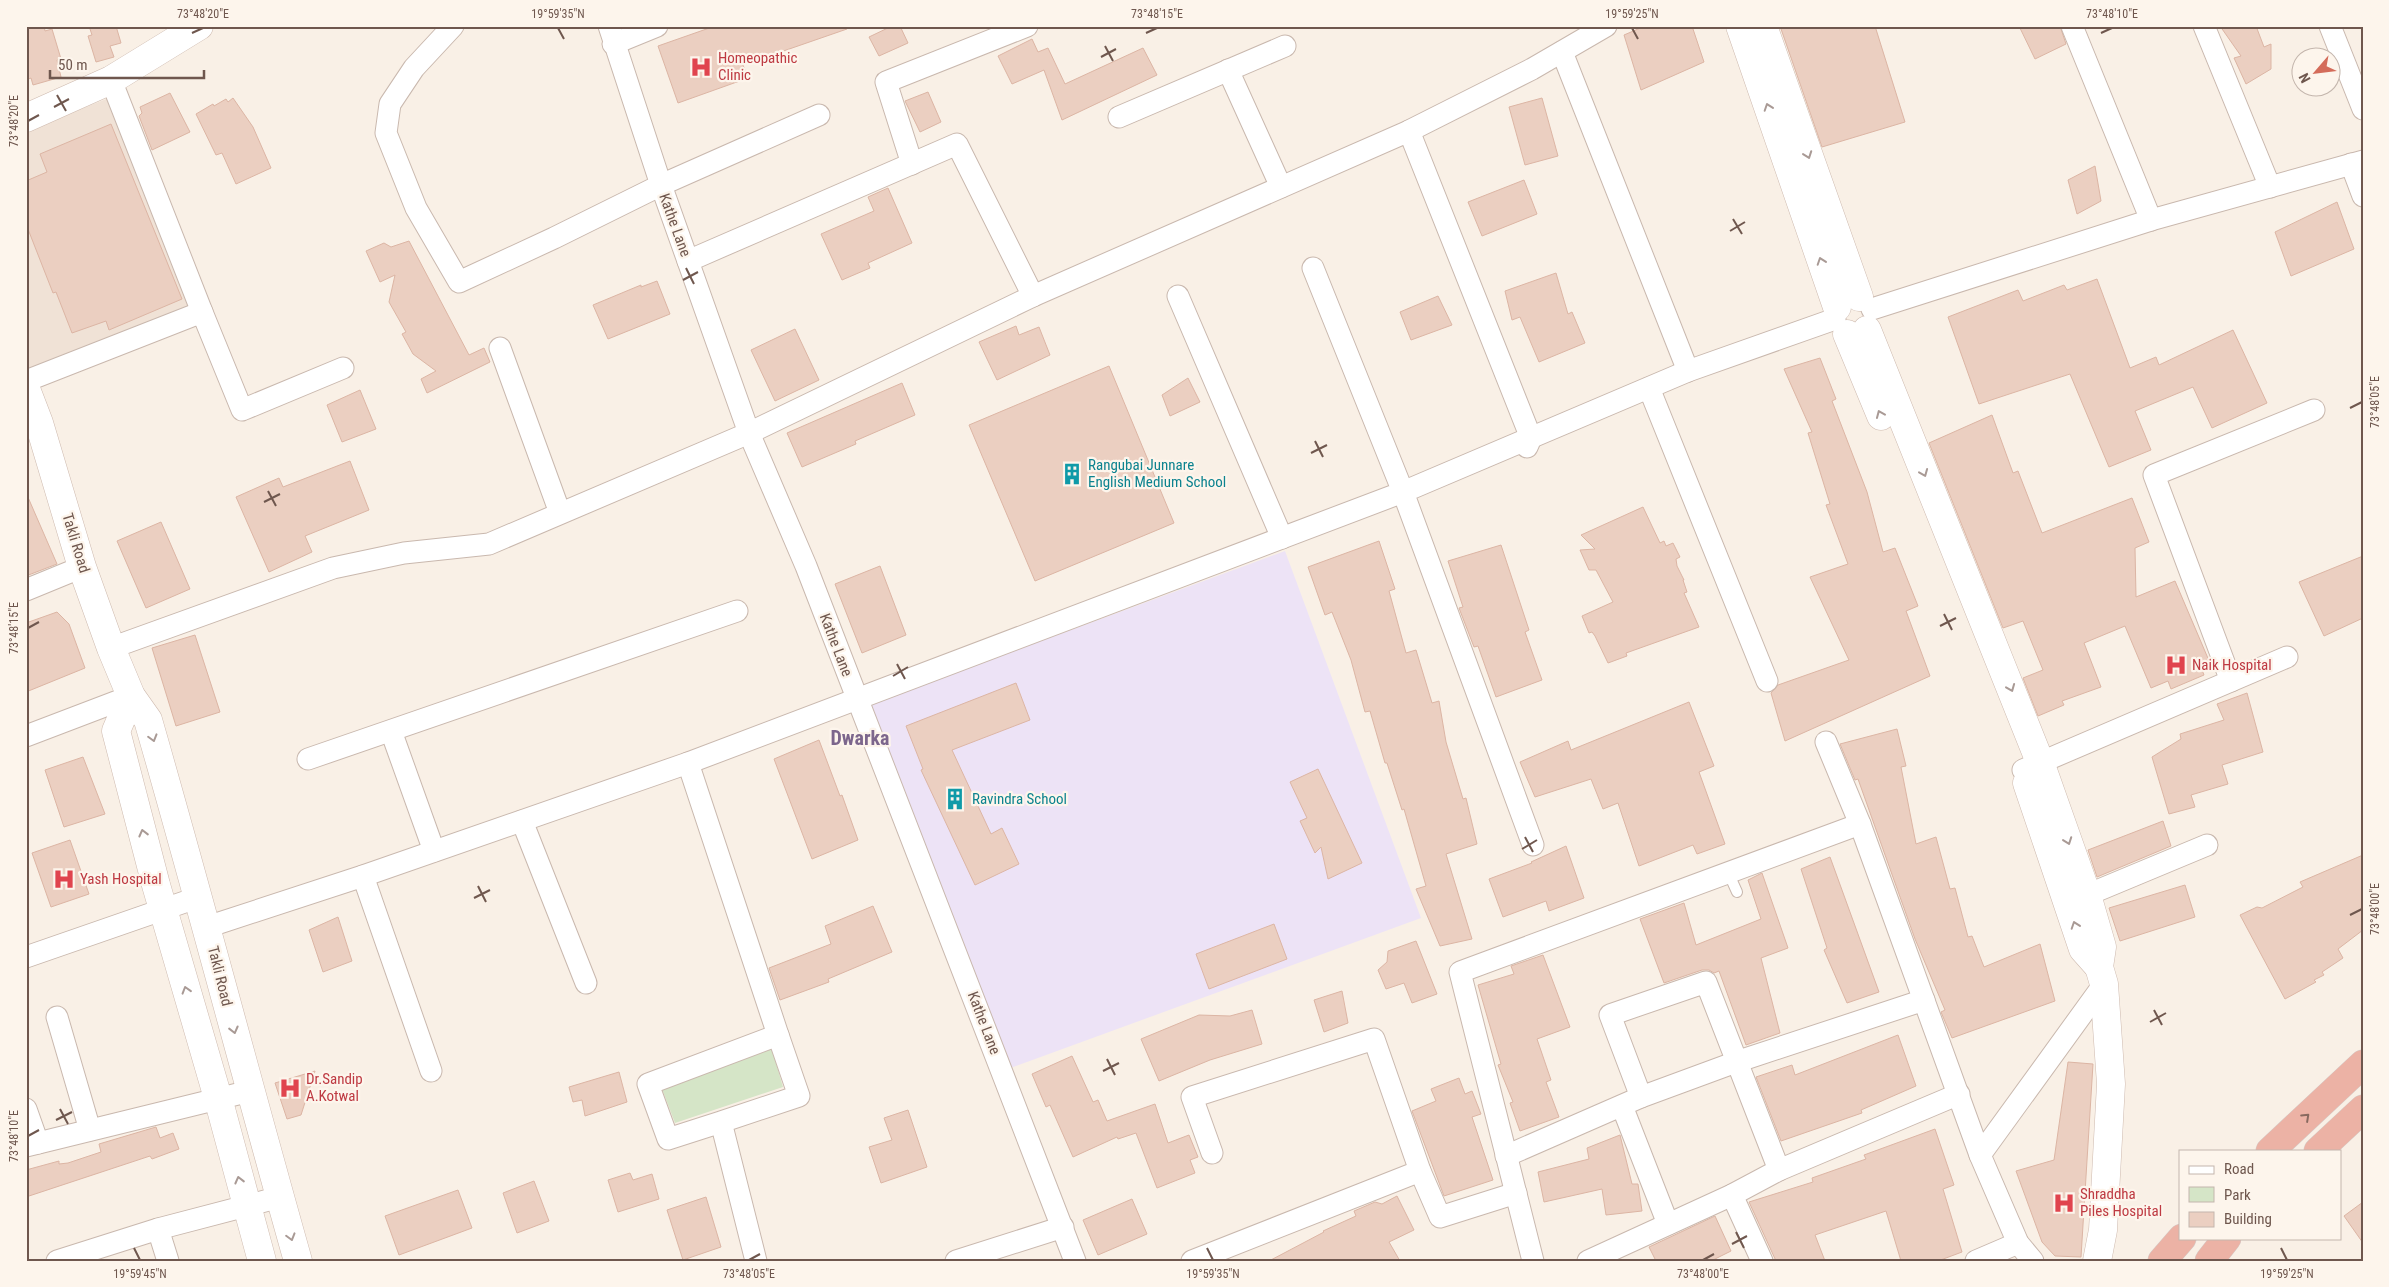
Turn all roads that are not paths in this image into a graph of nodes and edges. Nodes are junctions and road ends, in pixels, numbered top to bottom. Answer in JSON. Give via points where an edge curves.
{"nodes":[{"id":1,"x":199,"y":26,"type":"edge"},
{"id":2,"x":453,"y":26,"type":"edge"},
{"id":3,"x":657,"y":26,"type":"edge"},
{"id":4,"x":1027,"y":26,"type":"edge"},
{"id":5,"x":1606,"y":26,"type":"edge"},
{"id":6,"x":1740,"y":26,"type":"edge"},
{"id":7,"x":1763,"y":26,"type":"edge"},
{"id":8,"x":2072,"y":26,"type":"edge"},
{"id":9,"x":2204,"y":26,"type":"edge"},
{"id":10,"x":2330,"y":26,"type":"edge"},
{"id":11,"x":611,"y":35,"type":"edge"},
{"id":12,"x":1285,"y":46,"type":"dead end"},
{"id":13,"x":1562,"y":52,"type":"junction"},
{"id":14,"x":1228,"y":70,"type":"junction"},
{"id":15,"x":111,"y":80,"type":"junction"},
{"id":16,"x":2363,"y":109,"type":"edge"},
{"id":17,"x":819,"y":115,"type":"dead end"},
{"id":18,"x":1119,"y":117,"type":"dead end"},
{"id":19,"x":26,"y":118,"type":"edge"},
{"id":20,"x":1409,"y":131,"type":"junction"},
{"id":21,"x":2357,"y":163,"type":"edge"},
{"id":22,"x":912,"y":164,"type":"junction"},
{"id":23,"x":660,"y":184,"type":"junction"},
{"id":24,"x":1281,"y":187,"type":"junction"},
{"id":25,"x":2270,"y":187,"type":"junction"},
{"id":26,"x":2363,"y":196,"type":"edge"},
{"id":27,"x":2151,"y":220,"type":"junction"},
{"id":28,"x":688,"y":261,"type":"junction"},
{"id":29,"x":1313,"y":268,"type":"dead end"},
{"id":30,"x":1033,"y":296,"type":"junction"},
{"id":31,"x":1178,"y":296,"type":"dead end"},
{"id":32,"x":202,"y":312,"type":"junction"},
{"id":33,"x":1853,"y":316,"type":"junction"},
{"id":34,"x":500,"y":348,"type":"dead end"},
{"id":35,"x":343,"y":368,"type":"dead end"},
{"id":36,"x":1688,"y":371,"type":"junction"},
{"id":37,"x":26,"y":382,"type":"edge"},
{"id":38,"x":1649,"y":388,"type":"junction"},
{"id":39,"x":26,"y":389,"type":"edge"},
{"id":40,"x":2314,"y":410,"type":"dead end"},
{"id":41,"x":749,"y":433,"type":"junction"},
{"id":42,"x":1529,"y":442,"type":"junction"},
{"id":43,"x":1404,"y":492,"type":"junction"},
{"id":44,"x":560,"y":513,"type":"junction"},
{"id":45,"x":1282,"y":538,"type":"junction"},
{"id":46,"x":82,"y":567,"type":"junction"},
{"id":47,"x":26,"y":590,"type":"edge"},
{"id":48,"x":737,"y":611,"type":"dead end"},
{"id":49,"x":111,"y":648,"type":"junction"},
{"id":50,"x":2287,"y":657,"type":"dead end"},
{"id":51,"x":1767,"y":681,"type":"dead end"},
{"id":52,"x":2231,"y":682,"type":"junction"},
{"id":53,"x":131,"y":696,"type":"junction"},
{"id":54,"x":857,"y":699,"type":"junction"},
{"id":55,"x":391,"y":730,"type":"junction"},
{"id":56,"x":26,"y":736,"type":"edge"},
{"id":57,"x":1826,"y":742,"type":"dead end"},
{"id":58,"x":308,"y":759,"type":"dead end"},
{"id":59,"x":688,"y":763,"type":"junction"},
{"id":60,"x":2031,"y":766,"type":"junction"},
{"id":61,"x":522,"y":821,"type":"junction"},
{"id":62,"x":1860,"y":824,"type":"junction"},
{"id":63,"x":1534,"y":845,"type":"dead end"},
{"id":64,"x":2206,"y":845,"type":"dead end"},
{"id":65,"x":434,"y":851,"type":"junction"},
{"id":66,"x":1728,"y":872,"type":"junction"},
{"id":67,"x":363,"y":876,"type":"junction"},
{"id":68,"x":1737,"y":892,"type":"dead end"},
{"id":69,"x":2087,"y":895,"type":"junction"},
{"id":70,"x":199,"y":898,"type":"junction"},
{"id":71,"x":163,"y":910,"type":"junction"},
{"id":72,"x":208,"y":927,"type":"junction"},
{"id":73,"x":26,"y":957,"type":"edge"},
{"id":74,"x":2101,"y":975,"type":"junction"},
{"id":75,"x":586,"y":984,"type":"dead end"},
{"id":76,"x":1924,"y":1000,"type":"junction"},
{"id":77,"x":57,"y":1017,"type":"dead end"},
{"id":78,"x":778,"y":1035,"type":"junction"},
{"id":79,"x":1736,"y":1062,"type":"junction"},
{"id":80,"x":2363,"y":1064,"type":"edge"},
{"id":81,"x":431,"y":1071,"type":"dead end"},
{"id":82,"x":250,"y":1091,"type":"junction"},
{"id":83,"x":1958,"y":1094,"type":"junction"},
{"id":84,"x":218,"y":1098,"type":"junction"},
{"id":85,"x":1631,"y":1102,"type":"junction"},
{"id":86,"x":26,"y":1109,"type":"edge"},
{"id":87,"x":2363,"y":1110,"type":"edge"},
{"id":88,"x":721,"y":1122,"type":"junction"},
{"id":89,"x":90,"y":1130,"type":"junction"},
{"id":90,"x":32,"y":1145,"type":"edge"},
{"id":91,"x":2271,"y":1150,"type":"edge"},
{"id":92,"x":2319,"y":1150,"type":"edge"},
{"id":93,"x":1212,"y":1153,"type":"dead end"},
{"id":94,"x":1980,"y":1155,"type":"junction"},
{"id":95,"x":1506,"y":1156,"type":"junction"},
{"id":96,"x":1779,"y":1170,"type":"junction"},
{"id":97,"x":1420,"y":1171,"type":"junction"},
{"id":98,"x":1516,"y":1193,"type":"junction"},
{"id":99,"x":1732,"y":1196,"type":"junction"},
{"id":100,"x":280,"y":1197,"type":"junction"},
{"id":101,"x":246,"y":1206,"type":"junction"},
{"id":102,"x":1668,"y":1224,"type":"junction"},
{"id":103,"x":1064,"y":1227,"type":"junction"},
{"id":104,"x":158,"y":1229,"type":"junction"},
{"id":105,"x":2180,"y":1240,"type":"edge"},
{"id":106,"x":2225,"y":1240,"type":"edge"},
{"id":107,"x":2018,"y":1243,"type":"junction"},
{"id":108,"x":57,"y":1261,"type":"edge"},
{"id":109,"x":168,"y":1261,"type":"edge"},
{"id":110,"x":262,"y":1261,"type":"edge"},
{"id":111,"x":298,"y":1261,"type":"edge"},
{"id":112,"x":756,"y":1261,"type":"edge"},
{"id":113,"x":956,"y":1261,"type":"edge"},
{"id":114,"x":1075,"y":1261,"type":"edge"},
{"id":115,"x":1192,"y":1261,"type":"edge"},
{"id":116,"x":1533,"y":1261,"type":"edge"},
{"id":117,"x":1588,"y":1261,"type":"edge"},
{"id":118,"x":1762,"y":1261,"type":"edge"},
{"id":119,"x":1976,"y":1261,"type":"edge"},
{"id":120,"x":2033,"y":1261,"type":"edge"},
{"id":121,"x":2097,"y":1261,"type":"edge"},
{"id":122,"x":2162,"y":1261,"type":"edge"},
{"id":123,"x":2209,"y":1261,"type":"edge"}],
"edges":[{"from":1,"to":15,"type":"street"},
{"from":2,"to":23,"type":"street","via":[[414,68],[390,104],[386,133],[416,208],[459,282]]},
{"from":3,"to":11,"type":"street"},
{"from":4,"to":22,"type":"street","via":[[886,82]]},
{"from":5,"to":13,"type":"street"},
{"from":33,"to":6,"type":"street","one_way":true},
{"from":7,"to":33,"type":"street","one_way":true},
{"from":8,"to":27,"type":"street"},
{"from":9,"to":25,"type":"street"},
{"from":10,"to":16,"type":"street"},
{"from":11,"to":23,"type":"street","name":"Kathe Lane"},
{"from":12,"to":14,"type":"street"},
{"from":13,"to":20,"type":"street"},
{"from":13,"to":36,"type":"street"},
{"from":14,"to":18,"type":"street"},
{"from":14,"to":24,"type":"street"},
{"from":15,"to":19,"type":"street"},
{"from":15,"to":32,"type":"street"},
{"from":17,"to":23,"type":"street"},
{"from":20,"to":24,"type":"street"},
{"from":20,"to":42,"type":"street"},
{"from":21,"to":25,"type":"street"},
{"from":21,"to":26,"type":"street"},
{"from":22,"to":28,"type":"street"},
{"from":22,"to":30,"type":"street","via":[[957,144]]},
{"from":23,"to":28,"type":"street","name":"Kathe Lane"},
{"from":24,"to":30,"type":"street"},
{"from":25,"to":27,"type":"street"},
{"from":27,"to":33,"type":"street"},
{"from":28,"to":41,"type":"street","name":"Kathe Lane"},
{"from":29,"to":43,"type":"street"},
{"from":30,"to":41,"type":"street"},
{"from":31,"to":45,"type":"street"},
{"from":32,"to":35,"type":"street","via":[[242,410]]},
{"from":32,"to":37,"type":"street"},
{"from":33,"to":36,"type":"street"},
{"from":33,"to":60,"type":"street"},
{"from":34,"to":44,"type":"street"},
{"from":36,"to":38,"type":"street"},
{"from":38,"to":42,"type":"street"},
{"from":38,"to":51,"type":"street"},
{"from":39,"to":46,"type":"street","name":"Takli Road"},
{"from":40,"to":52,"type":"street","via":[[2154,475]]},
{"from":41,"to":44,"type":"street"},
{"from":41,"to":54,"type":"street","name":"Kathe Lane","via":[[806,566]]},
{"from":42,"to":43,"type":"street"},
{"from":43,"to":45,"type":"street"},
{"from":43,"to":63,"type":"street"},
{"from":44,"to":49,"type":"street","via":[[489,544],[404,553],[333,568]]},
{"from":45,"to":54,"type":"street"},
{"from":46,"to":47,"type":"street"},
{"from":46,"to":49,"type":"street","name":"Takli Road"},
{"from":48,"to":55,"type":"street"},
{"from":49,"to":53,"type":"street","name":"Takli Road"},
{"from":50,"to":52,"type":"street"},
{"from":52,"to":60,"type":"street"},
{"from":53,"to":56,"type":"street"},
{"from":53,"to":70,"type":"street","name":"Takli Road","one_way":true,"via":[[148,720]]},
{"from":71,"to":53,"type":"street","one_way":true,"via":[[116,731]]},
{"from":54,"to":59,"type":"street"},
{"from":54,"to":103,"type":"street","name":"Kathe Lane"},
{"from":55,"to":58,"type":"street"},
{"from":55,"to":65,"type":"street"},
{"from":57,"to":62,"type":"street"},
{"from":59,"to":61,"type":"street"},
{"from":59,"to":78,"type":"street"},
{"from":60,"to":69,"type":"street","one_way":true},
{"from":74,"to":60,"type":"street","one_way":true,"via":[[2083,949]]},
{"from":61,"to":65,"type":"street"},
{"from":61,"to":75,"type":"street"},
{"from":62,"to":66,"type":"street"},
{"from":62,"to":76,"type":"street"},
{"from":64,"to":69,"type":"street"},
{"from":65,"to":67,"type":"street"},
{"from":66,"to":68,"type":"lane"},
{"from":66,"to":95,"type":"street","via":[[1460,972]]},
{"from":67,"to":72,"type":"street"},
{"from":67,"to":81,"type":"street"},
{"from":69,"to":74,"type":"street","via":[[2102,946]]},
{"from":70,"to":71,"type":"street"},
{"from":70,"to":72,"type":"street","name":"Takli Road"},
{"from":71,"to":73,"type":"street"},
{"from":84,"to":71,"type":"street","one_way":true},
{"from":72,"to":82,"type":"street","name":"Takli Road","one_way":true},
{"from":74,"to":94,"type":"street"},
{"from":74,"to":121,"type":"street","via":[[2112,1084],[2103,1230]]},
{"from":76,"to":79,"type":"street"},
{"from":76,"to":83,"type":"street"},
{"from":77,"to":89,"type":"street"},
{"from":78,"to":88,"type":"street","via":[[799,1096]]},
{"from":78,"to":88,"type":"street","via":[[648,1084],[668,1139]]},
{"from":79,"to":85,"type":"street"},
{"from":79,"to":85,"type":"street","via":[[1706,982],[1610,1015]]},
{"from":79,"to":96,"type":"street"},
{"from":91,"to":80,"type":"highway","one_way":true},
{"from":82,"to":84,"type":"street"},
{"from":82,"to":100,"type":"street","name":"Takli Road"},
{"from":83,"to":94,"type":"street"},
{"from":83,"to":96,"type":"street"},
{"from":84,"to":89,"type":"street"},
{"from":101,"to":84,"type":"street","one_way":true},
{"from":85,"to":95,"type":"street"},
{"from":85,"to":102,"type":"street"},
{"from":86,"to":90,"type":"street"},
{"from":87,"to":92,"type":"highway"},
{"from":88,"to":112,"type":"street"},
{"from":89,"to":90,"type":"street"},
{"from":93,"to":97,"type":"street","via":[[1192,1097],[1374,1039]]},
{"from":94,"to":107,"type":"street"},
{"from":95,"to":98,"type":"street"},
{"from":96,"to":99,"type":"street"},
{"from":97,"to":98,"type":"street","via":[[1440,1218]]},
{"from":97,"to":115,"type":"street"},
{"from":98,"to":116,"type":"street"},
{"from":99,"to":102,"type":"street"},
{"from":99,"to":118,"type":"street"},
{"from":100,"to":101,"type":"street"},
{"from":100,"to":111,"type":"street","name":"Takli Road","one_way":true},
{"from":101,"to":104,"type":"street"},
{"from":101,"to":110,"type":"street"},
{"from":102,"to":117,"type":"street"},
{"from":103,"to":113,"type":"street"},
{"from":103,"to":114,"type":"street","name":"Kathe Lane"},
{"from":104,"to":108,"type":"street"},
{"from":104,"to":109,"type":"street"},
{"from":105,"to":122,"type":"highway"},
{"from":106,"to":123,"type":"highway"},
{"from":107,"to":119,"type":"street"},
{"from":107,"to":120,"type":"street"}]}
